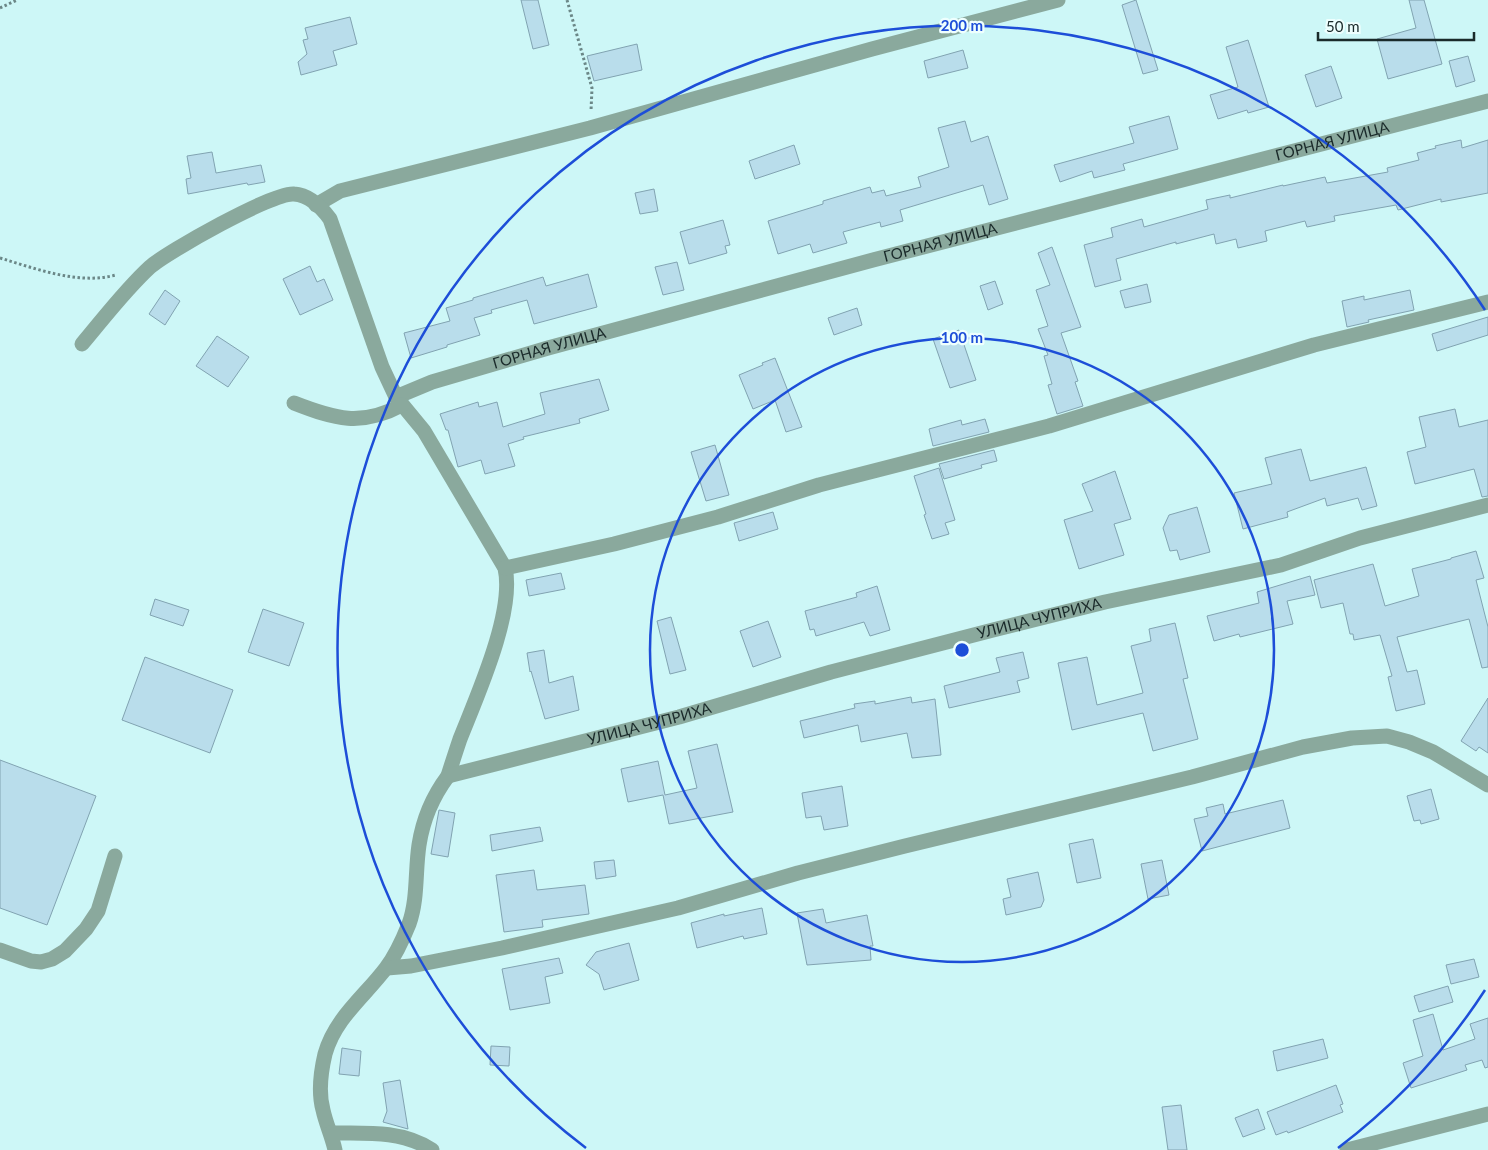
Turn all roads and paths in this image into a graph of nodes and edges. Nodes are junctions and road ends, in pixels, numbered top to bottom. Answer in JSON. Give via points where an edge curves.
{"nodes":[{"id":1,"x":17,"y":0,"type":"edge"},
{"id":2,"x":567,"y":0,"type":"edge"},
{"id":3,"x":1058,"y":0,"type":"edge"},
{"id":4,"x":0,"y":8,"type":"edge"},
{"id":5,"x":1488,"y":101,"type":"edge"},
{"id":6,"x":590,"y":128,"type":"junction"},
{"id":7,"x":316,"y":205,"type":"junction"},
{"id":8,"x":0,"y":258,"type":"edge"},
{"id":9,"x":122,"y":274,"type":"dead end"},
{"id":10,"x":1488,"y":302,"type":"edge"},
{"id":11,"x":82,"y":344,"type":"dead end"},
{"id":12,"x":399,"y":401,"type":"junction"},
{"id":13,"x":294,"y":403,"type":"dead end"},
{"id":14,"x":1488,"y":505,"type":"edge"},
{"id":15,"x":505,"y":568,"type":"junction"},
{"id":16,"x":448,"y":776,"type":"junction"},
{"id":17,"x":1488,"y":784,"type":"edge"},
{"id":18,"x":114,"y":856,"type":"dead end"},
{"id":19,"x":0,"y":950,"type":"edge"},
{"id":20,"x":387,"y":968,"type":"junction"},
{"id":21,"x":1488,"y":1114,"type":"edge"},
{"id":22,"x":331,"y":1133,"type":"junction"},
{"id":23,"x":334,"y":1150,"type":"edge"},
{"id":24,"x":432,"y":1150,"type":"edge"},
{"id":25,"x":1346,"y":1150,"type":"edge"}],
"edges":[{"from":1,"to":4,"type":"path"},
{"from":2,"to":6,"type":"path","via":[[592,88]]},
{"from":3,"to":6,"type":"street"},
{"from":5,"to":12,"type":"street","name":"ГОРНАЯ УЛИЦА","via":[[872,260],[548,348],[432,382]]},
{"from":6,"to":7,"type":"street","via":[[340,191]]},
{"from":7,"to":11,"type":"street","via":[[304,196],[280,196],[227,221],[160,259],[140,277]]},
{"from":7,"to":12,"type":"street","via":[[330,219],[335,230],[382,367]]},
{"from":8,"to":9,"type":"path","via":[[65,276],[92,279]]},
{"from":10,"to":15,"type":"street","via":[[1314,345],[1049,426],[819,485],[718,517]]},
{"from":12,"to":13,"type":"street","name":"ГОРНАЯ УЛИЦА","via":[[379,416],[350,418]]},
{"from":12,"to":15,"type":"street","via":[[424,431]]},
{"from":14,"to":16,"type":"street","name":"УЛИЦА ЧУПРИХА","via":[[1360,538],[1281,565],[1002,627],[831,672],[679,717]]},
{"from":15,"to":16,"type":"street","via":[[508,580],[504,609],[493,652]]},
{"from":16,"to":20,"type":"street","via":[[426,815],[410,922]]},
{"from":17,"to":20,"type":"street","via":[[1433,752],[1403,740],[1387,736],[1352,738],[1302,747],[1192,777],[896,848],[678,908],[502,948]]},
{"from":18,"to":19,"type":"street","via":[[94,919],[65,951],[41,962]]},
{"from":20,"to":22,"type":"street","via":[[344,1018],[326,1054],[320,1098]]},
{"from":21,"to":25,"type":"street"},
{"from":22,"to":23,"type":"street"},
{"from":22,"to":24,"type":"street","via":[[394,1135]]}]}
